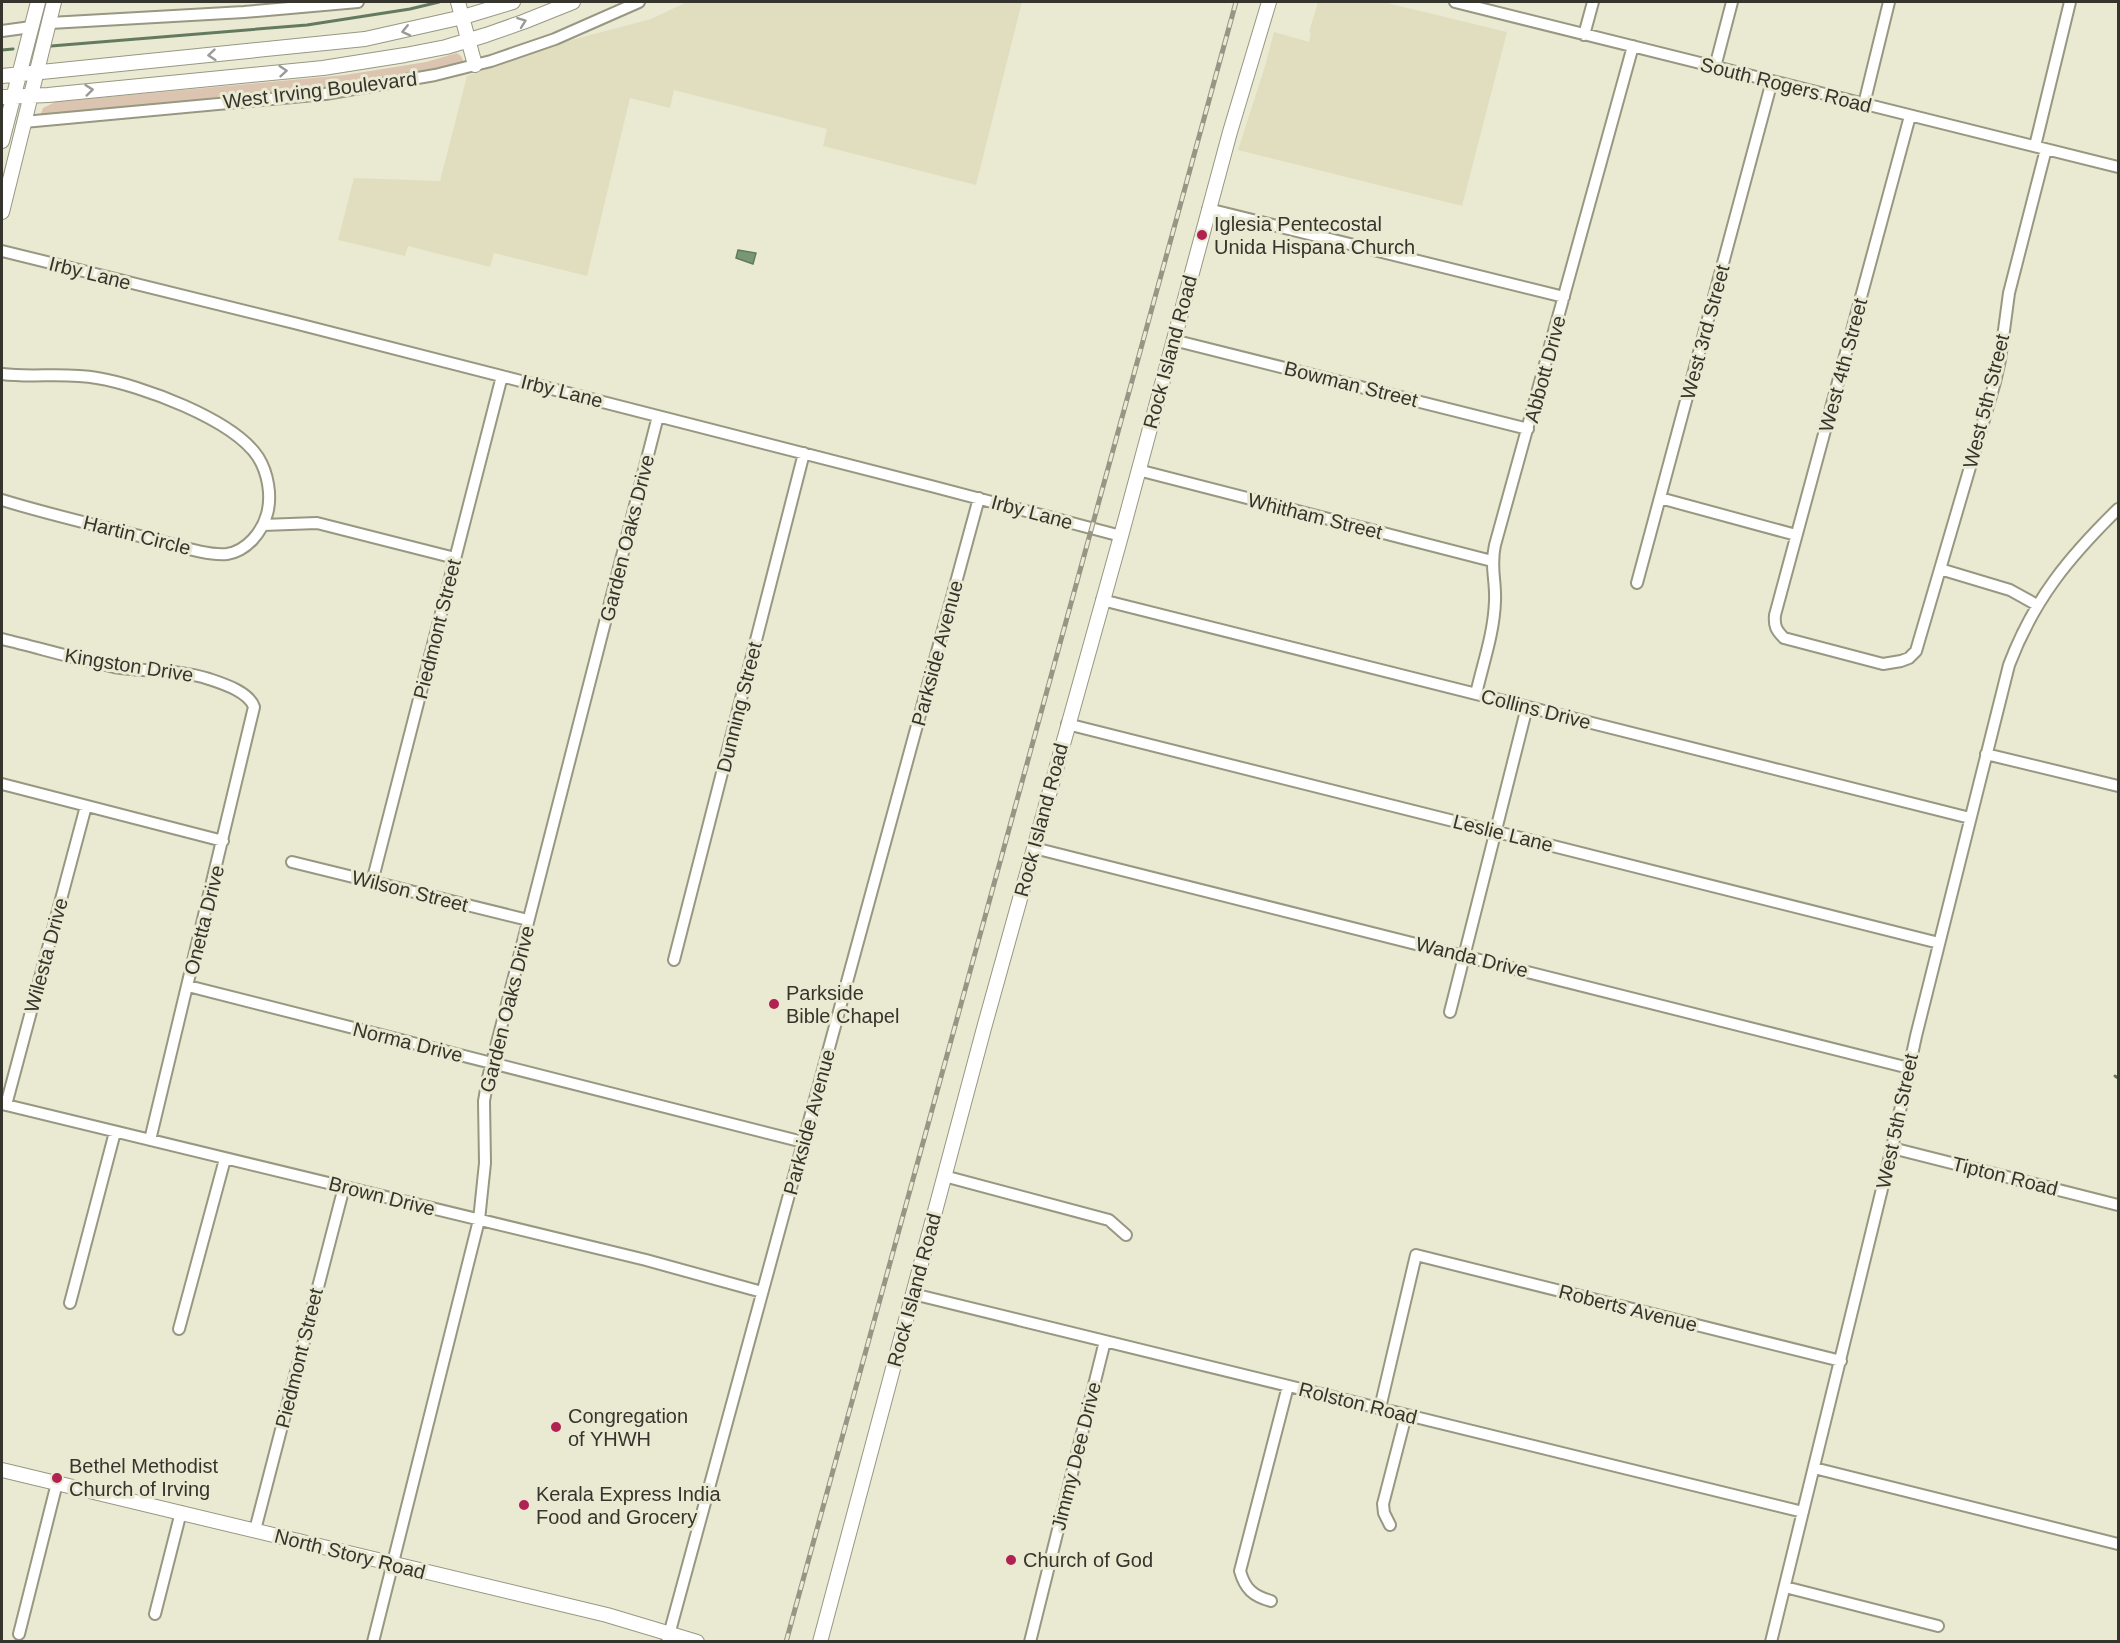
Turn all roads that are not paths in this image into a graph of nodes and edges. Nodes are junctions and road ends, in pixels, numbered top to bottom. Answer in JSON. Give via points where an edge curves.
{"nodes":[{"id":1,"x":38,"y":2,"type":"edge"},
{"id":2,"x":54,"y":2,"type":"edge"},
{"id":3,"x":358,"y":2,"type":"edge"},
{"id":4,"x":458,"y":2,"type":"edge"},
{"id":5,"x":513,"y":2,"type":"edge"},
{"id":6,"x":573,"y":2,"type":"edge"},
{"id":7,"x":639,"y":2,"type":"edge"},
{"id":8,"x":1269,"y":2,"type":"edge"},
{"id":9,"x":1455,"y":2,"type":"edge"},
{"id":10,"x":1593,"y":2,"type":"edge"},
{"id":11,"x":1732,"y":2,"type":"edge"},
{"id":12,"x":1889,"y":2,"type":"edge"},
{"id":13,"x":2070,"y":2,"type":"edge"},
{"id":14,"x":463,"y":17,"type":"junction"},
{"id":15,"x":50,"y":23,"type":"junction"},
{"id":16,"x":31,"y":27,"type":"junction"},
{"id":17,"x":2,"y":31,"type":"edge"},
{"id":18,"x":1584,"y":35,"type":"junction"},
{"id":19,"x":469,"y":40,"type":"junction"},
{"id":20,"x":1633,"y":46,"type":"junction"},
{"id":21,"x":475,"y":65,"type":"junction"},
{"id":22,"x":1715,"y":67,"type":"junction"},
{"id":23,"x":37,"y":71,"type":"junction"},
{"id":24,"x":19,"y":74,"type":"junction"},
{"id":25,"x":2,"y":76,"type":"edge"},
{"id":26,"x":1772,"y":81,"type":"junction"},
{"id":27,"x":31,"y":96,"type":"junction"},
{"id":28,"x":7,"y":97,"type":"edge"},
{"id":29,"x":1864,"y":104,"type":"junction"},
{"id":30,"x":1910,"y":116,"type":"junction"},
{"id":31,"x":24,"y":122,"type":"junction"},
{"id":32,"x":2,"y":133,"type":"edge"},
{"id":33,"x":2040,"y":147,"type":"junction"},
{"id":34,"x":2118,"y":166,"type":"edge"},
{"id":35,"x":1208,"y":209,"type":"junction"},
{"id":36,"x":2,"y":212,"type":"edge"},
{"id":37,"x":2,"y":251,"type":"edge"},
{"id":38,"x":1564,"y":297,"type":"junction"},
{"id":39,"x":1173,"y":340,"type":"junction"},
{"id":40,"x":2,"y":374,"type":"edge"},
{"id":41,"x":502,"y":376,"type":"junction"},
{"id":42,"x":658,"y":416,"type":"junction"},
{"id":43,"x":1528,"y":429,"type":"junction"},
{"id":44,"x":804,"y":453,"type":"junction"},
{"id":45,"x":1138,"y":470,"type":"junction"},
{"id":46,"x":979,"y":498,"type":"junction"},
{"id":47,"x":1660,"y":498,"type":"junction"},
{"id":48,"x":2,"y":500,"type":"edge"},
{"id":49,"x":2118,"y":509,"type":"edge"},
{"id":50,"x":263,"y":525,"type":"junction"},
{"id":51,"x":1797,"y":535,"type":"junction"},
{"id":52,"x":1120,"y":536,"type":"junction"},
{"id":53,"x":455,"y":558,"type":"junction"},
{"id":54,"x":1492,"y":561,"type":"junction"},
{"id":55,"x":1940,"y":569,"type":"junction"},
{"id":56,"x":1637,"y":583,"type":"dead end"},
{"id":57,"x":1102,"y":600,"type":"junction"},
{"id":58,"x":2037,"y":605,"type":"junction"},
{"id":59,"x":2,"y":639,"type":"edge"},
{"id":60,"x":1916,"y":651,"type":"joint"},
{"id":61,"x":1476,"y":694,"type":"junction"},
{"id":62,"x":252,"y":701,"type":"joint"},
{"id":63,"x":1527,"y":707,"type":"junction"},
{"id":64,"x":1067,"y":724,"type":"junction"},
{"id":65,"x":1986,"y":754,"type":"junction"},
{"id":66,"x":2,"y":784,"type":"edge"},
{"id":67,"x":2118,"y":786,"type":"edge"},
{"id":68,"x":86,"y":806,"type":"junction"},
{"id":69,"x":1970,"y":818,"type":"junction"},
{"id":70,"x":1496,"y":831,"type":"junction"},
{"id":71,"x":223,"y":841,"type":"junction"},
{"id":72,"x":1034,"y":848,"type":"junction"},
{"id":73,"x":292,"y":862,"type":"dead end"},
{"id":74,"x":372,"y":882,"type":"junction"},
{"id":75,"x":528,"y":920,"type":"junction"},
{"id":76,"x":1939,"y":943,"type":"junction"},
{"id":77,"x":1464,"y":955,"type":"junction"},
{"id":78,"x":674,"y":960,"type":"dead end"},
{"id":79,"x":188,"y":986,"type":"junction"},
{"id":80,"x":1450,"y":1012,"type":"dead end"},
{"id":81,"x":491,"y":1063,"type":"junction"},
{"id":82,"x":1909,"y":1068,"type":"junction"},
{"id":83,"x":4,"y":1104,"type":"edge"},
{"id":84,"x":115,"y":1132,"type":"junction"},
{"id":85,"x":150,"y":1140,"type":"junction"},
{"id":86,"x":803,"y":1142,"type":"junction"},
{"id":87,"x":1892,"y":1148,"type":"junction"},
{"id":88,"x":225,"y":1159,"type":"junction"},
{"id":89,"x":944,"y":1176,"type":"junction"},
{"id":90,"x":344,"y":1187,"type":"junction"},
{"id":91,"x":2118,"y":1205,"type":"edge"},
{"id":92,"x":479,"y":1220,"type":"junction"},
{"id":93,"x":1126,"y":1235,"type":"dead end"},
{"id":94,"x":762,"y":1292,"type":"junction"},
{"id":95,"x":913,"y":1294,"type":"junction"},
{"id":96,"x":70,"y":1303,"type":"dead end"},
{"id":97,"x":179,"y":1329,"type":"dead end"},
{"id":98,"x":1105,"y":1341,"type":"junction"},
{"id":99,"x":1840,"y":1361,"type":"junction"},
{"id":100,"x":1288,"y":1386,"type":"junction"},
{"id":101,"x":1380,"y":1408,"type":"junction"},
{"id":102,"x":1406,"y":1415,"type":"junction"},
{"id":103,"x":1814,"y":1468,"type":"junction"},
{"id":104,"x":2,"y":1470,"type":"edge"},
{"id":105,"x":57,"y":1483,"type":"junction"},
{"id":106,"x":181,"y":1512,"type":"junction"},
{"id":107,"x":1803,"y":1512,"type":"junction"},
{"id":108,"x":1390,"y":1525,"type":"dead end"},
{"id":109,"x":255,"y":1530,"type":"junction"},
{"id":110,"x":2118,"y":1544,"type":"edge"},
{"id":111,"x":392,"y":1564,"type":"junction"},
{"id":112,"x":1785,"y":1587,"type":"junction"},
{"id":113,"x":1271,"y":1601,"type":"dead end"},
{"id":114,"x":155,"y":1614,"type":"dead end"},
{"id":115,"x":1938,"y":1626,"type":"dead end"},
{"id":116,"x":19,"y":1634,"type":"dead end"},
{"id":117,"x":668,"y":1637,"type":"edge"},
{"id":118,"x":373,"y":1641,"type":"edge"},
{"id":119,"x":698,"y":1641,"type":"edge"},
{"id":120,"x":820,"y":1641,"type":"edge"},
{"id":121,"x":1030,"y":1641,"type":"edge"},
{"id":122,"x":1772,"y":1641,"type":"edge"}],
"edges":[{"from":1,"to":16,"type":"main road"},
{"from":2,"to":15,"type":"main road"},
{"from":3,"to":15,"type":"street"},
{"from":4,"to":14,"type":"main road"},
{"from":5,"to":14,"type":"main road"},
{"from":19,"to":6,"type":"main road","name":"West Irving Boulevard","one_way":true},
{"from":7,"to":21,"type":"street","name":"West Irving Boulevard","via":[[555,39]]},
{"from":8,"to":35,"type":"main road","name":"Rock Island Road"},
{"from":9,"to":18,"type":"street","name":"South Rogers Road"},
{"from":10,"to":18,"type":"street"},
{"from":11,"to":22,"type":"street"},
{"from":12,"to":29,"type":"street"},
{"from":13,"to":33,"type":"street","name":"West 5th Street"},
{"from":14,"to":19,"type":"main road"},
{"from":14,"to":23,"type":"main road","one_way":true,"via":[[337,43]]},
{"from":15,"to":23,"type":"main road"},
{"from":16,"to":17,"type":"street"},
{"from":16,"to":24,"type":"main road"},
{"from":18,"to":20,"type":"street","name":"South Rogers Road"},
{"from":19,"to":21,"type":"main road"},
{"from":27,"to":19,"type":"main road","name":"West Irving Boulevard","one_way":true,"via":[[323,68]]},
{"from":20,"to":22,"type":"street","name":"South Rogers Road"},
{"from":20,"to":38,"type":"street","name":"Abbott Drive"},
{"from":21,"to":31,"type":"street","name":"West Irving Boulevard","via":[[336,93]]},
{"from":22,"to":26,"type":"street","name":"South Rogers Road"},
{"from":23,"to":24,"type":"main road"},
{"from":23,"to":27,"type":"main road"},
{"from":24,"to":25,"type":"main road"},
{"from":24,"to":28,"type":"main road"},
{"from":26,"to":29,"type":"street","name":"South Rogers Road"},
{"from":26,"to":47,"type":"street","name":"West 3rd Street"},
{"from":27,"to":28,"type":"main road","name":"West Irving Boulevard"},
{"from":27,"to":31,"type":"main road"},
{"from":28,"to":32,"type":"main road"},
{"from":29,"to":30,"type":"street","name":"South Rogers Road"},
{"from":30,"to":33,"type":"street","name":"South Rogers Road"},
{"from":30,"to":51,"type":"street","name":"West 4th Street"},
{"from":31,"to":36,"type":"main road"},
{"from":33,"to":34,"type":"street","name":"South Rogers Road"},
{"from":33,"to":55,"type":"street","name":"West 5th Street","via":[[1995,382]]},
{"from":35,"to":38,"type":"street"},
{"from":35,"to":39,"type":"main road","name":"Rock Island Road"},
{"from":37,"to":41,"type":"street","name":"Irby Lane"},
{"from":38,"to":43,"type":"street","name":"Abbott Drive"},
{"from":39,"to":43,"type":"street","name":"Bowman Street"},
{"from":39,"to":45,"type":"main road","name":"Rock Island Road"},
{"from":40,"to":50,"type":"street","via":[[98,378],[145,390],[214,422],[239,438],[262,465],[269,498]]},
{"from":41,"to":42,"type":"street","name":"Irby Lane"},
{"from":41,"to":53,"type":"street","name":"Piedmont Street"},
{"from":42,"to":44,"type":"street","name":"Irby Lane"},
{"from":42,"to":75,"type":"street","name":"Garden Oaks Drive"},
{"from":43,"to":54,"type":"street","name":"Abbott Drive"},
{"from":44,"to":46,"type":"street","name":"Irby Lane"},
{"from":44,"to":78,"type":"street","name":"Dunning Street"},
{"from":45,"to":52,"type":"main road","name":"Rock Island Road"},
{"from":45,"to":54,"type":"street","name":"Whitham Street"},
{"from":46,"to":52,"type":"street","name":"Irby Lane"},
{"from":46,"to":86,"type":"street","name":"Parkside Avenue"},
{"from":47,"to":51,"type":"street"},
{"from":47,"to":56,"type":"street","name":"West 3rd Street"},
{"from":48,"to":50,"type":"street","name":"Hartin Circle","via":[[196,550],[227,554],[255,538]]},
{"from":49,"to":58,"type":"street","name":"West 5th Street","via":[[2059,572]]},
{"from":50,"to":53,"type":"street","via":[[317,523]]},
{"from":51,"to":60,"type":"street","name":"West 4th Street","via":[[1775,615],[1774,625],[1784,638],[1883,664],[1909,658]]},
{"from":52,"to":57,"type":"main road","name":"Rock Island Road"},
{"from":53,"to":74,"type":"street","name":"Piedmont Street"},
{"from":54,"to":61,"type":"street","name":"Abbott Drive","via":[[1496,599]]},
{"from":55,"to":58,"type":"street","via":[[2010,590]]},
{"from":55,"to":60,"type":"street","name":"West 5th Street"},
{"from":57,"to":61,"type":"street","name":"Collins Drive"},
{"from":57,"to":64,"type":"main road","name":"Rock Island Road"},
{"from":58,"to":65,"type":"street","name":"West 5th Street","via":[[2009,665]]},
{"from":59,"to":62,"type":"street","name":"Kingston Drive","via":[[113,666],[193,675],[212,680]]},
{"from":61,"to":63,"type":"street","name":"Collins Drive"},
{"from":62,"to":71,"type":"street","name":"Onetta Drive","via":[[254,715]]},
{"from":63,"to":69,"type":"street","name":"Collins Drive"},
{"from":63,"to":70,"type":"street"},
{"from":64,"to":70,"type":"street","name":"Leslie Lane"},
{"from":64,"to":72,"type":"main road","name":"Rock Island Road"},
{"from":65,"to":67,"type":"street"},
{"from":65,"to":69,"type":"street","name":"West 5th Street"},
{"from":66,"to":68,"type":"street"},
{"from":68,"to":71,"type":"street"},
{"from":68,"to":83,"type":"street","name":"Wilesta Drive"},
{"from":69,"to":76,"type":"street","name":"West 5th Street"},
{"from":70,"to":76,"type":"street","name":"Leslie Lane"},
{"from":70,"to":77,"type":"street"},
{"from":71,"to":79,"type":"street","name":"Onetta Drive"},
{"from":72,"to":77,"type":"street","name":"Wanda Drive"},
{"from":72,"to":89,"type":"main road","name":"Rock Island Road"},
{"from":73,"to":74,"type":"street","name":"Wilson Street"},
{"from":74,"to":75,"type":"street","name":"Wilson Street"},
{"from":75,"to":81,"type":"street","name":"Garden Oaks Drive"},
{"from":76,"to":82,"type":"street","name":"West 5th Street"},
{"from":77,"to":80,"type":"street"},
{"from":77,"to":82,"type":"street","name":"Wanda Drive"},
{"from":79,"to":81,"type":"street","name":"Norma Drive"},
{"from":79,"to":85,"type":"street","name":"Onetta Drive"},
{"from":81,"to":86,"type":"street","name":"Norma Drive"},
{"from":81,"to":92,"type":"street","name":"Garden Oaks Drive","via":[[484,1101],[485,1163]]},
{"from":82,"to":87,"type":"street","name":"West 5th Street"},
{"from":83,"to":84,"type":"street","name":"Brown Drive"},
{"from":84,"to":85,"type":"street","name":"Brown Drive"},
{"from":84,"to":96,"type":"street"},
{"from":85,"to":88,"type":"street","name":"Brown Drive"},
{"from":86,"to":94,"type":"street","name":"Parkside Avenue"},
{"from":87,"to":91,"type":"street","name":"Tipton Road"},
{"from":87,"to":99,"type":"street","name":"West 5th Street"},
{"from":88,"to":90,"type":"street","name":"Brown Drive"},
{"from":88,"to":97,"type":"street"},
{"from":89,"to":93,"type":"street","via":[[1109,1220]]},
{"from":89,"to":95,"type":"main road","name":"Rock Island Road"},
{"from":90,"to":92,"type":"street","name":"Brown Drive"},
{"from":90,"to":109,"type":"street","name":"Piedmont Street"},
{"from":92,"to":94,"type":"street","name":"Brown Drive"},
{"from":92,"to":111,"type":"street","name":"Garden Oaks Drive"},
{"from":94,"to":117,"type":"street","name":"Parkside Avenue"},
{"from":95,"to":98,"type":"street","name":"Rolston Road"},
{"from":95,"to":120,"type":"main road","name":"Rock Island Road"},
{"from":98,"to":100,"type":"street","name":"Rolston Road"},
{"from":98,"to":121,"type":"street","name":"Jimmy Dee Drive"},
{"from":99,"to":101,"type":"street","name":"Roberts Avenue","via":[[1416,1255]]},
{"from":99,"to":103,"type":"street","name":"West 5th Street"},
{"from":100,"to":101,"type":"street","name":"Rolston Road"},
{"from":100,"to":113,"type":"street","via":[[1240,1571],[1247,1588],[1257,1597]]},
{"from":101,"to":102,"type":"street","name":"Rolston Road"},
{"from":102,"to":107,"type":"street","name":"Rolston Road"},
{"from":102,"to":108,"type":"street","via":[[1383,1504]]},
{"from":103,"to":107,"type":"street","name":"West 5th Street"},
{"from":103,"to":110,"type":"street"},
{"from":104,"to":105,"type":"main road","name":"North Story Road"},
{"from":105,"to":106,"type":"main road","name":"North Story Road"},
{"from":105,"to":116,"type":"street"},
{"from":106,"to":109,"type":"main road","name":"North Story Road"},
{"from":106,"to":114,"type":"street"},
{"from":107,"to":112,"type":"street","name":"West 5th Street"},
{"from":109,"to":111,"type":"main road","name":"North Story Road"},
{"from":111,"to":117,"type":"main road","name":"North Story Road","via":[[607,1615]]},
{"from":111,"to":118,"type":"street","name":"Garden Oaks Drive"},
{"from":112,"to":115,"type":"street"},
{"from":112,"to":122,"type":"street","name":"West 5th Street"},
{"from":117,"to":119,"type":"main road","name":"North Story Road"}]}
